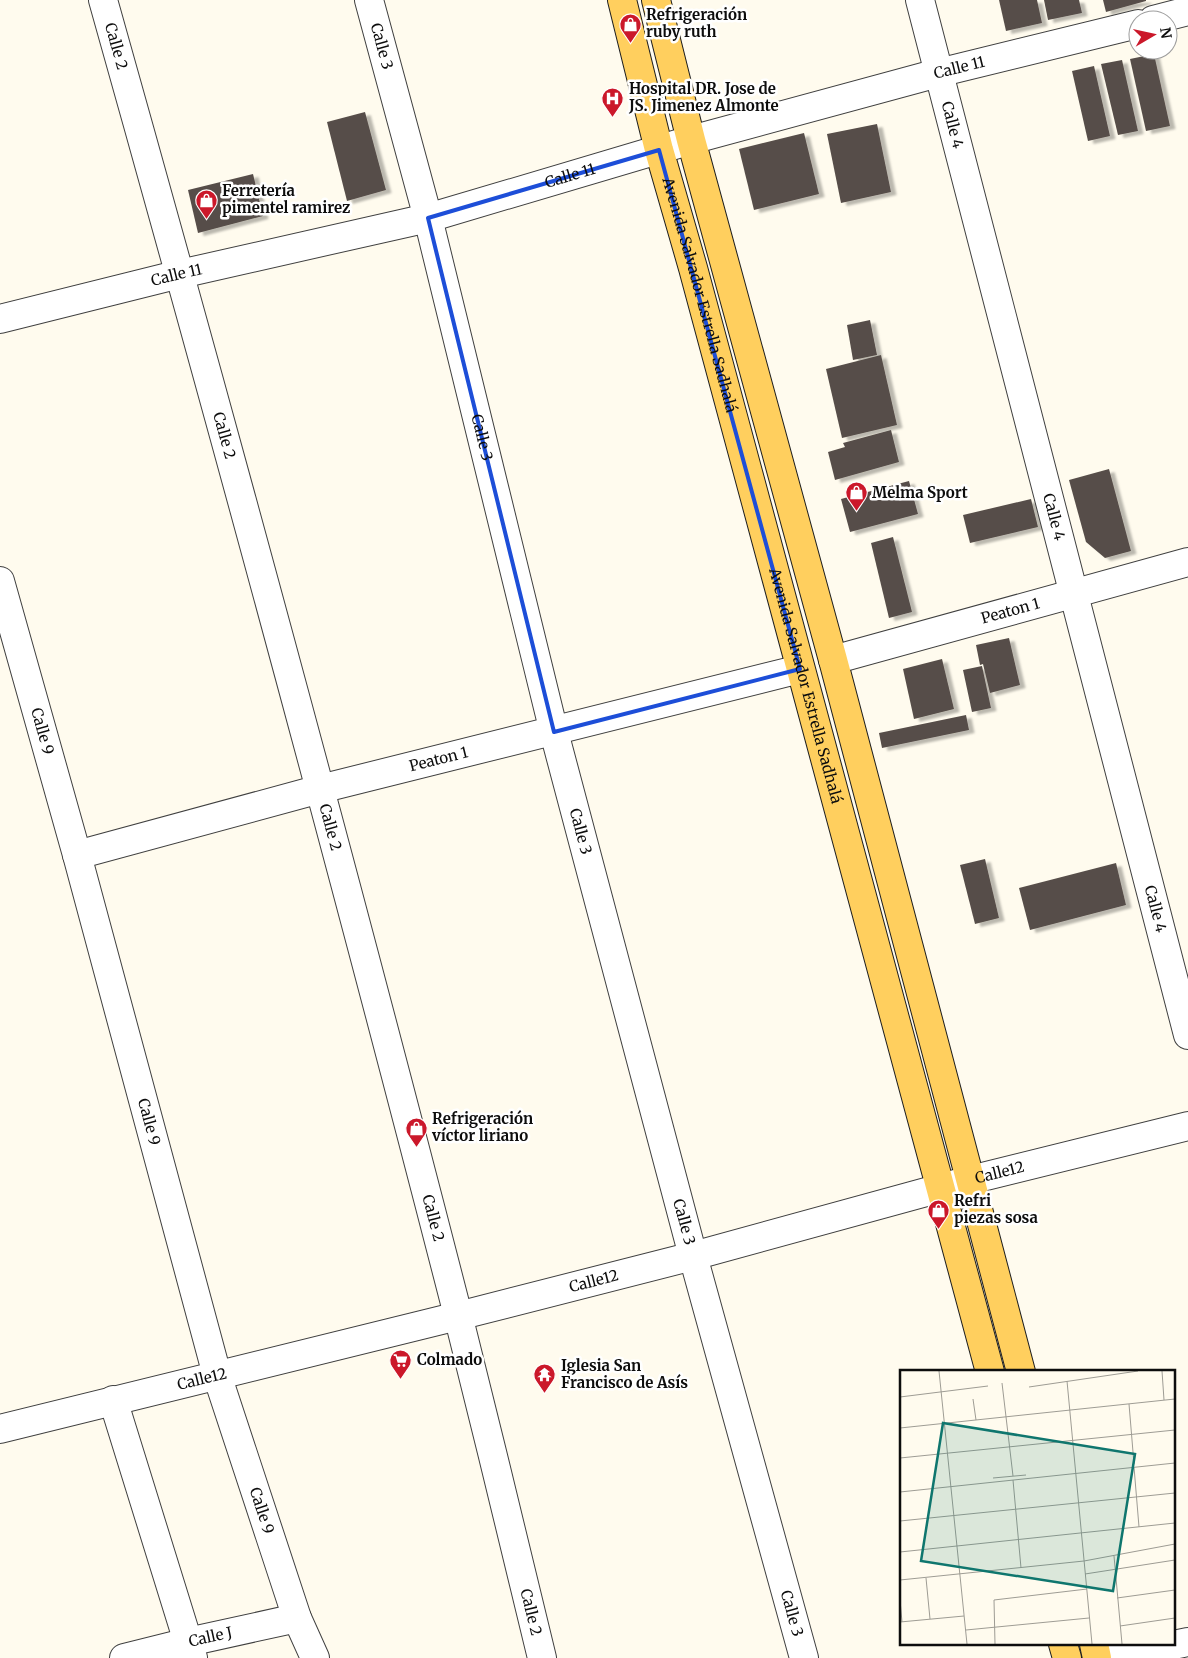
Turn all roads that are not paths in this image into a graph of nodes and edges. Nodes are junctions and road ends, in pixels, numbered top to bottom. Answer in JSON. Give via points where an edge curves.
{"nodes":[{"id":1,"x":103,"y":0,"type":"edge"},
{"id":2,"x":369,"y":0,"type":"edge"},
{"id":3,"x":622,"y":0,"type":"edge"},
{"id":4,"x":656,"y":0,"type":"edge"},
{"id":5,"x":920,"y":0,"type":"edge"},
{"id":6,"x":1128,"y":26,"type":"edge"},
{"id":7,"x":938,"y":73,"type":"junction"},
{"id":8,"x":692,"y":140,"type":"junction"},
{"id":9,"x":660,"y":150,"type":"junction"},
{"id":10,"x":428,"y":218,"type":"junction"},
{"id":11,"x":180,"y":274,"type":"junction"},
{"id":12,"x":0,"y":320,"type":"edge"},
{"id":13,"x":1188,"y":562,"type":"edge"},
{"id":14,"x":0,"y":581,"type":"edge"},
{"id":15,"x":1073,"y":594,"type":"junction"},
{"id":16,"x":833,"y":660,"type":"junction"},
{"id":17,"x":800,"y":669,"type":"junction"},
{"id":18,"x":554,"y":732,"type":"junction"},
{"id":19,"x":320,"y":789,"type":"junction"},
{"id":20,"x":77,"y":855,"type":"junction"},
{"id":21,"x":1188,"y":1035,"type":"edge"},
{"id":22,"x":1188,"y":1126,"type":"edge"},
{"id":23,"x":970,"y":1180,"type":"junction"},
{"id":24,"x":941,"y":1188,"type":"junction"},
{"id":25,"x":693,"y":1256,"type":"junction"},
{"id":26,"x":458,"y":1316,"type":"junction"},
{"id":27,"x":989,"y":1370,"type":"edge"},
{"id":28,"x":1020,"y":1370,"type":"edge"},
{"id":29,"x":217,"y":1375,"type":"junction"},
{"id":30,"x":113,"y":1400,"type":"junction"},
{"id":31,"x":0,"y":1429,"type":"edge"},
{"id":32,"x":297,"y":1618,"type":"junction"},
{"id":33,"x":1168,"y":1646,"type":"edge"},
{"id":34,"x":190,"y":1650,"type":"edge"},
{"id":35,"x":124,"y":1658,"type":"edge"},
{"id":36,"x":315,"y":1658,"type":"edge"},
{"id":37,"x":542,"y":1658,"type":"edge"},
{"id":38,"x":804,"y":1658,"type":"edge"},
{"id":39,"x":1110,"y":1658,"type":"edge"}],
"edges":[{"from":1,"to":11,"type":"street","name":"Calle 2"},
{"from":2,"to":10,"type":"street","name":"Calle 3"},
{"from":3,"to":9,"type":"main road","name":"Avenida Salvador Estrella Sadhalá"},
{"from":4,"to":8,"type":"main road"},
{"from":5,"to":7,"type":"street","name":"Calle 4"},
{"from":6,"to":7,"type":"street","name":"Calle 11"},
{"from":7,"to":8,"type":"street","name":"Calle 11"},
{"from":7,"to":15,"type":"street","name":"Calle 4"},
{"from":8,"to":9,"type":"street","name":"Calle 11"},
{"from":8,"to":16,"type":"main road"},
{"from":9,"to":10,"type":"street","name":"Calle 11"},
{"from":9,"to":17,"type":"main road","name":"Avenida Salvador Estrella Sadhalá"},
{"from":10,"to":11,"type":"street","name":"Calle 11"},
{"from":10,"to":18,"type":"street","name":"Calle 3"},
{"from":11,"to":12,"type":"street","name":"Calle 11"},
{"from":11,"to":19,"type":"street","name":"Calle 2"},
{"from":13,"to":15,"type":"street","name":"Peaton 1"},
{"from":14,"to":20,"type":"street","name":"Calle 9"},
{"from":15,"to":16,"type":"street","name":"Peaton 1"},
{"from":15,"to":21,"type":"street","name":"Calle 4"},
{"from":16,"to":23,"type":"main road"},
{"from":17,"to":18,"type":"street","name":"Peaton 1"},
{"from":17,"to":24,"type":"main road","name":"Avenida Salvador Estrella Sadhalá"},
{"from":18,"to":19,"type":"street","name":"Peaton 1"},
{"from":18,"to":25,"type":"street","name":"Calle 3"},
{"from":19,"to":20,"type":"street","name":"Peaton 1"},
{"from":19,"to":26,"type":"street","name":"Calle 2"},
{"from":20,"to":29,"type":"street","name":"Calle 9"},
{"from":22,"to":23,"type":"street","name":"Calle12"},
{"from":23,"to":24,"type":"street","name":"Calle12"},
{"from":23,"to":28,"type":"main road"},
{"from":24,"to":25,"type":"street","name":"Calle12"},
{"from":24,"to":27,"type":"main road","name":"Avenida Salvador Estrella Sadhalá"},
{"from":25,"to":26,"type":"street","name":"Calle12"},
{"from":25,"to":38,"type":"street","name":"Calle 3"},
{"from":26,"to":29,"type":"street","name":"Calle12"},
{"from":26,"to":37,"type":"street","name":"Calle 2"},
{"from":29,"to":30,"type":"street","name":"Calle12"},
{"from":29,"to":32,"type":"street","name":"Calle 9"},
{"from":30,"to":31,"type":"street","name":"Calle12"},
{"from":30,"to":34,"type":"street"},
{"from":32,"to":34,"type":"street","name":"Calle J"},
{"from":32,"to":36,"type":"street","name":"Calle 9"},
{"from":33,"to":39,"type":"street"},
{"from":34,"to":35,"type":"street","name":"Calle J"}]}
